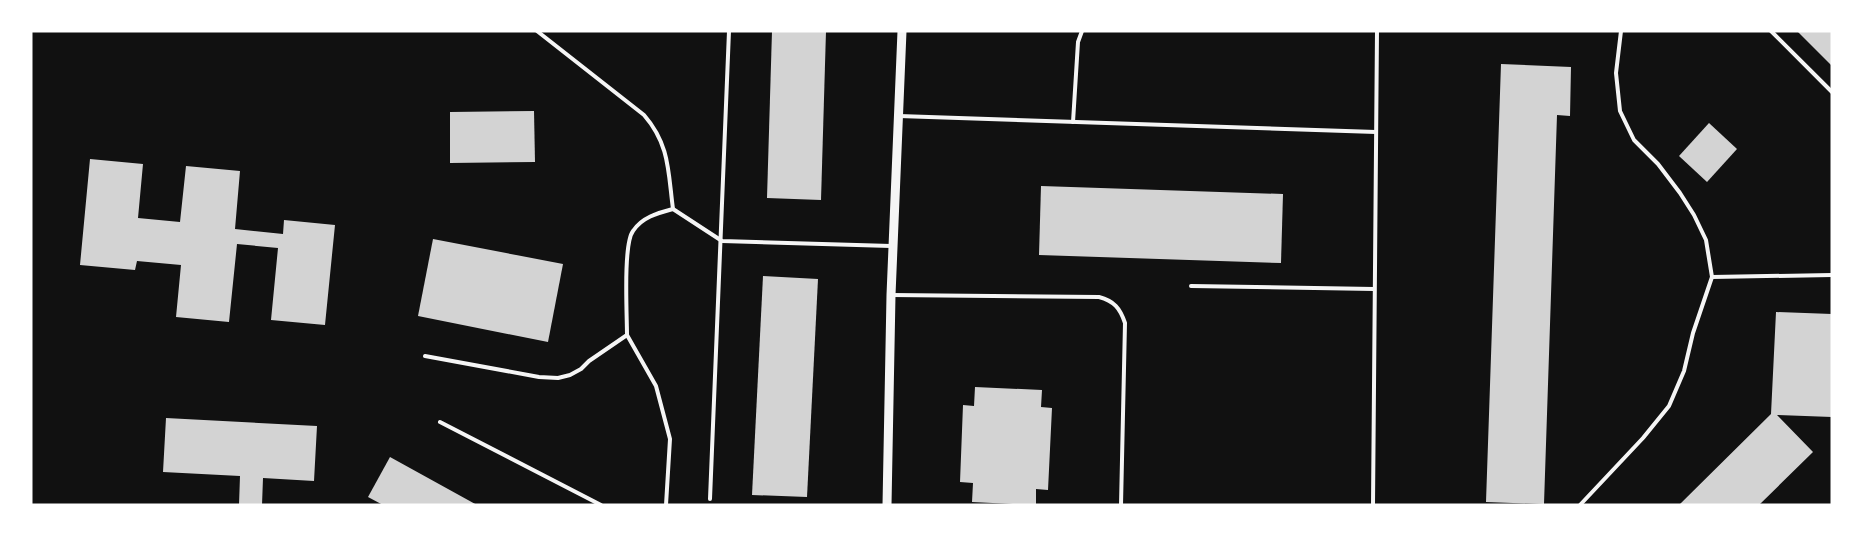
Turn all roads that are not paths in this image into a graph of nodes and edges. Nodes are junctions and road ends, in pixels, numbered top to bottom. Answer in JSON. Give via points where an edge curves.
{"nodes":[{"id":1,"x":537,"y":31,"type":"edge"},
{"id":2,"x":729,"y":31,"type":"edge"},
{"id":3,"x":902,"y":31,"type":"edge"},
{"id":4,"x":1082,"y":31,"type":"edge"},
{"id":5,"x":1377,"y":31,"type":"edge"},
{"id":6,"x":1621,"y":31,"type":"edge"},
{"id":7,"x":1771,"y":31,"type":"edge"},
{"id":8,"x":1832,"y":92,"type":"edge"},
{"id":9,"x":899,"y":116,"type":"junction"},
{"id":10,"x":1073,"y":122,"type":"junction"},
{"id":11,"x":1376,"y":132,"type":"junction"},
{"id":12,"x":673,"y":209,"type":"junction"},
{"id":13,"x":722,"y":240,"type":"junction"},
{"id":14,"x":894,"y":246,"type":"junction"},
{"id":15,"x":1832,"y":274,"type":"edge"},
{"id":16,"x":1712,"y":277,"type":"junction"},
{"id":17,"x":1191,"y":286,"type":"dead end"},
{"id":18,"x":1374,"y":289,"type":"junction"},
{"id":19,"x":891,"y":294,"type":"junction"},
{"id":20,"x":626,"y":335,"type":"junction"},
{"id":21,"x":425,"y":356,"type":"dead end"},
{"id":22,"x":440,"y":422,"type":"dead end"},
{"id":23,"x":710,"y":499,"type":"dead end"},
{"id":24,"x":601,"y":505,"type":"edge"},
{"id":25,"x":666,"y":505,"type":"edge"},
{"id":26,"x":887,"y":505,"type":"edge"},
{"id":27,"x":1121,"y":505,"type":"edge"},
{"id":28,"x":1373,"y":505,"type":"edge"},
{"id":29,"x":1580,"y":505,"type":"edge"}],
"edges":[{"from":1,"to":12,"type":"lane","via":[[632,104],[654,126],[667,160]]},
{"from":2,"to":13,"type":"lane"},
{"from":3,"to":9,"type":"street"},
{"from":4,"to":10,"type":"lane","via":[[1078,42]]},
{"from":5,"to":11,"type":"lane"},
{"from":6,"to":16,"type":"lane","via":[[1616,73],[1620,110],[1634,140],[1658,164],[1694,215],[1706,240]]},
{"from":7,"to":8,"type":"lane"},
{"from":9,"to":10,"type":"lane"},
{"from":9,"to":14,"type":"street"},
{"from":10,"to":11,"type":"lane"},
{"from":11,"to":18,"type":"lane"},
{"from":12,"to":13,"type":"lane"},
{"from":12,"to":20,"type":"lane","via":[[641,221],[631,232],[626,265]]},
{"from":13,"to":14,"type":"lane"},
{"from":13,"to":23,"type":"lane"},
{"from":14,"to":19,"type":"street"},
{"from":15,"to":16,"type":"lane"},
{"from":16,"to":29,"type":"lane","via":[[1684,371],[1669,406]]},
{"from":17,"to":18,"type":"lane"},
{"from":18,"to":28,"type":"lane"},
{"from":19,"to":26,"type":"street"},
{"from":19,"to":27,"type":"lane","via":[[1099,297],[1118,306],[1125,323]]},
{"from":20,"to":21,"type":"lane","via":[[581,369],[558,378]]},
{"from":20,"to":25,"type":"lane","via":[[656,386],[670,439]]},
{"from":22,"to":24,"type":"lane"}]}
